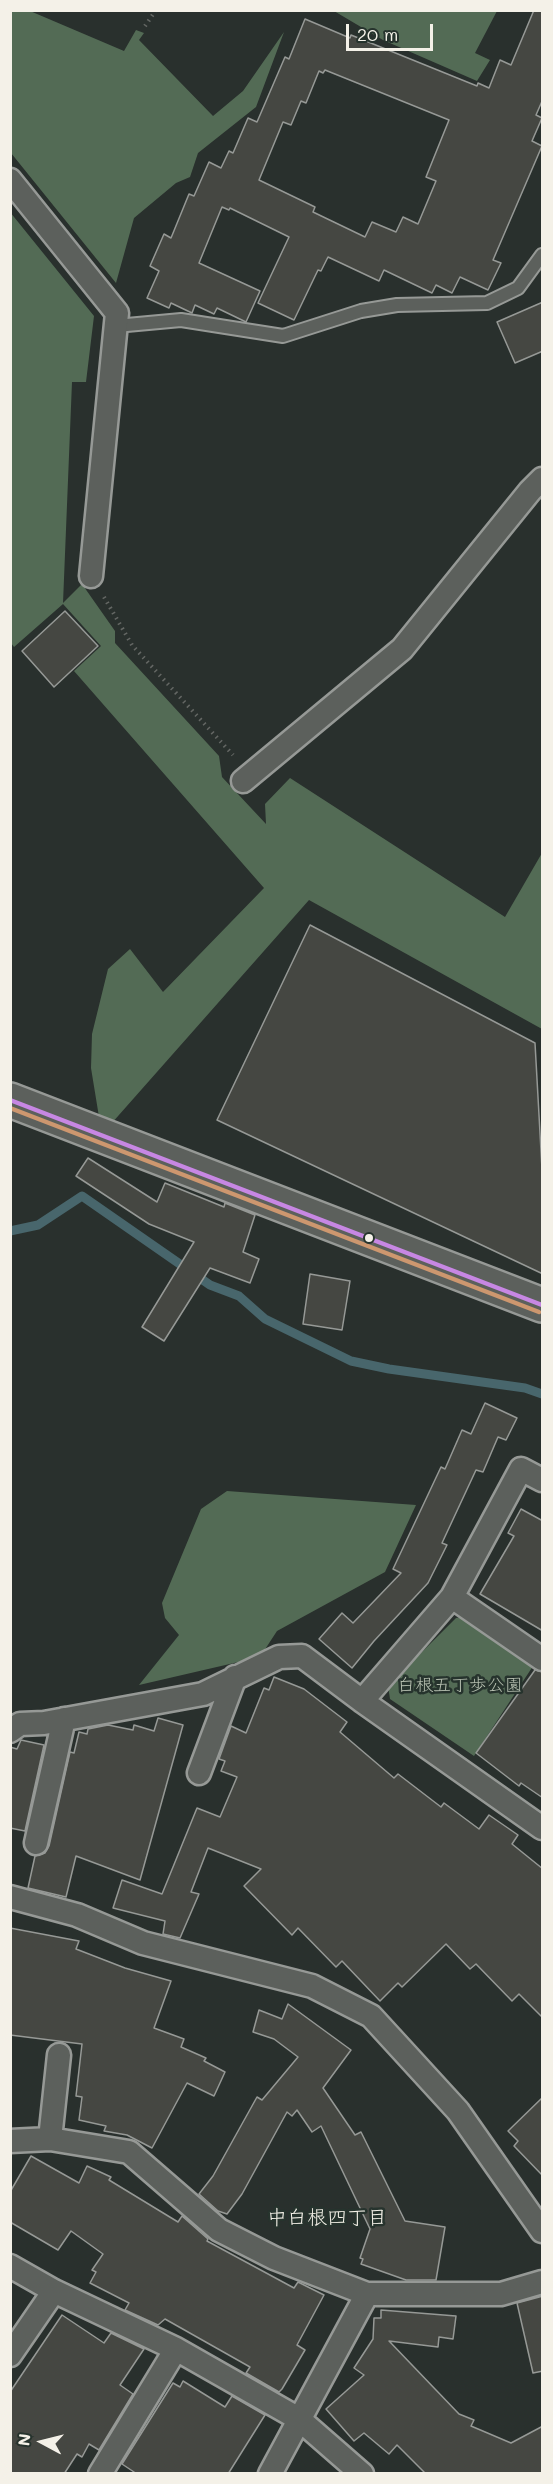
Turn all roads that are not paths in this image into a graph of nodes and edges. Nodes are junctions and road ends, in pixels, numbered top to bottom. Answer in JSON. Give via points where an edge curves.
{"nodes":[{"id":1,"x":10,"y":180,"type":"edge"},
{"id":2,"x":543,"y":255,"type":"edge"},
{"id":3,"x":116,"y":326,"type":"junction"},
{"id":4,"x":543,"y":479,"type":"edge"},
{"id":5,"x":91,"y":576,"type":"road end"},
{"id":6,"x":243,"y":781,"type":"road end"},
{"id":7,"x":10,"y":1100,"type":"edge"},
{"id":8,"x":543,"y":1305,"type":"edge"},
{"id":9,"x":543,"y":1480,"type":"edge"},
{"id":10,"x":452,"y":1597,"type":"junction"},
{"id":11,"x":543,"y":1659,"type":"edge"},
{"id":12,"x":236,"y":1677,"type":"junction"},
{"id":13,"x":362,"y":1701,"type":"junction"},
{"id":14,"x":64,"y":1719,"type":"junction"},
{"id":15,"x":10,"y":1731,"type":"edge"},
{"id":16,"x":199,"y":1773,"type":"dead end"},
{"id":17,"x":543,"y":1828,"type":"edge"},
{"id":18,"x":36,"y":1843,"type":"dead end"},
{"id":19,"x":10,"y":1897,"type":"edge"},
{"id":20,"x":59,"y":2055,"type":"dead end"},
{"id":21,"x":50,"y":2139,"type":"junction"},
{"id":22,"x":10,"y":2141,"type":"edge"},
{"id":23,"x":542,"y":2230,"type":"edge"},
{"id":24,"x":10,"y":2266,"type":"edge"},
{"id":25,"x":543,"y":2282,"type":"edge"},
{"id":26,"x":54,"y":2291,"type":"junction"},
{"id":27,"x":367,"y":2294,"type":"junction"},
{"id":28,"x":176,"y":2349,"type":"junction"},
{"id":29,"x":10,"y":2355,"type":"edge"},
{"id":30,"x":299,"y":2419,"type":"junction"},
{"id":31,"x":100,"y":2474,"type":"edge"},
{"id":32,"x":270,"y":2474,"type":"edge"},
{"id":33,"x":362,"y":2474,"type":"edge"}],
"edges":[{"from":1,"to":3,"type":"street","via":[[117,312]]},
{"from":2,"to":3,"type":"lane","via":[[518,288],[487,303],[397,305],[362,311],[284,336],[180,320]]},
{"from":3,"to":5,"type":"street"},
{"from":4,"to":6,"type":"street","via":[[402,649]]},
{"from":7,"to":8,"type":"street"},
{"from":9,"to":10,"type":"street","via":[[521,1469]]},
{"from":10,"to":11,"type":"street"},
{"from":10,"to":13,"type":"street"},
{"from":12,"to":13,"type":"street","via":[[279,1657],[302,1656]]},
{"from":12,"to":14,"type":"street","via":[[203,1694]]},
{"from":12,"to":16,"type":"street"},
{"from":13,"to":17,"type":"street"},
{"from":14,"to":15,"type":"street","via":[[20,1724]]},
{"from":14,"to":18,"type":"street"},
{"from":19,"to":23,"type":"street","via":[[76,1915],[143,1943],[312,1986],[371,2016],[458,2111]]},
{"from":20,"to":21,"type":"street"},
{"from":21,"to":22,"type":"street"},
{"from":21,"to":27,"type":"street","via":[[129,2152],[219,2230],[274,2258]]},
{"from":24,"to":26,"type":"street"},
{"from":25,"to":27,"type":"street","via":[[501,2294]]},
{"from":26,"to":28,"type":"street"},
{"from":26,"to":29,"type":"street"},
{"from":27,"to":30,"type":"street"},
{"from":28,"to":30,"type":"street"},
{"from":28,"to":31,"type":"street"},
{"from":30,"to":32,"type":"street"},
{"from":30,"to":33,"type":"street"}]}
